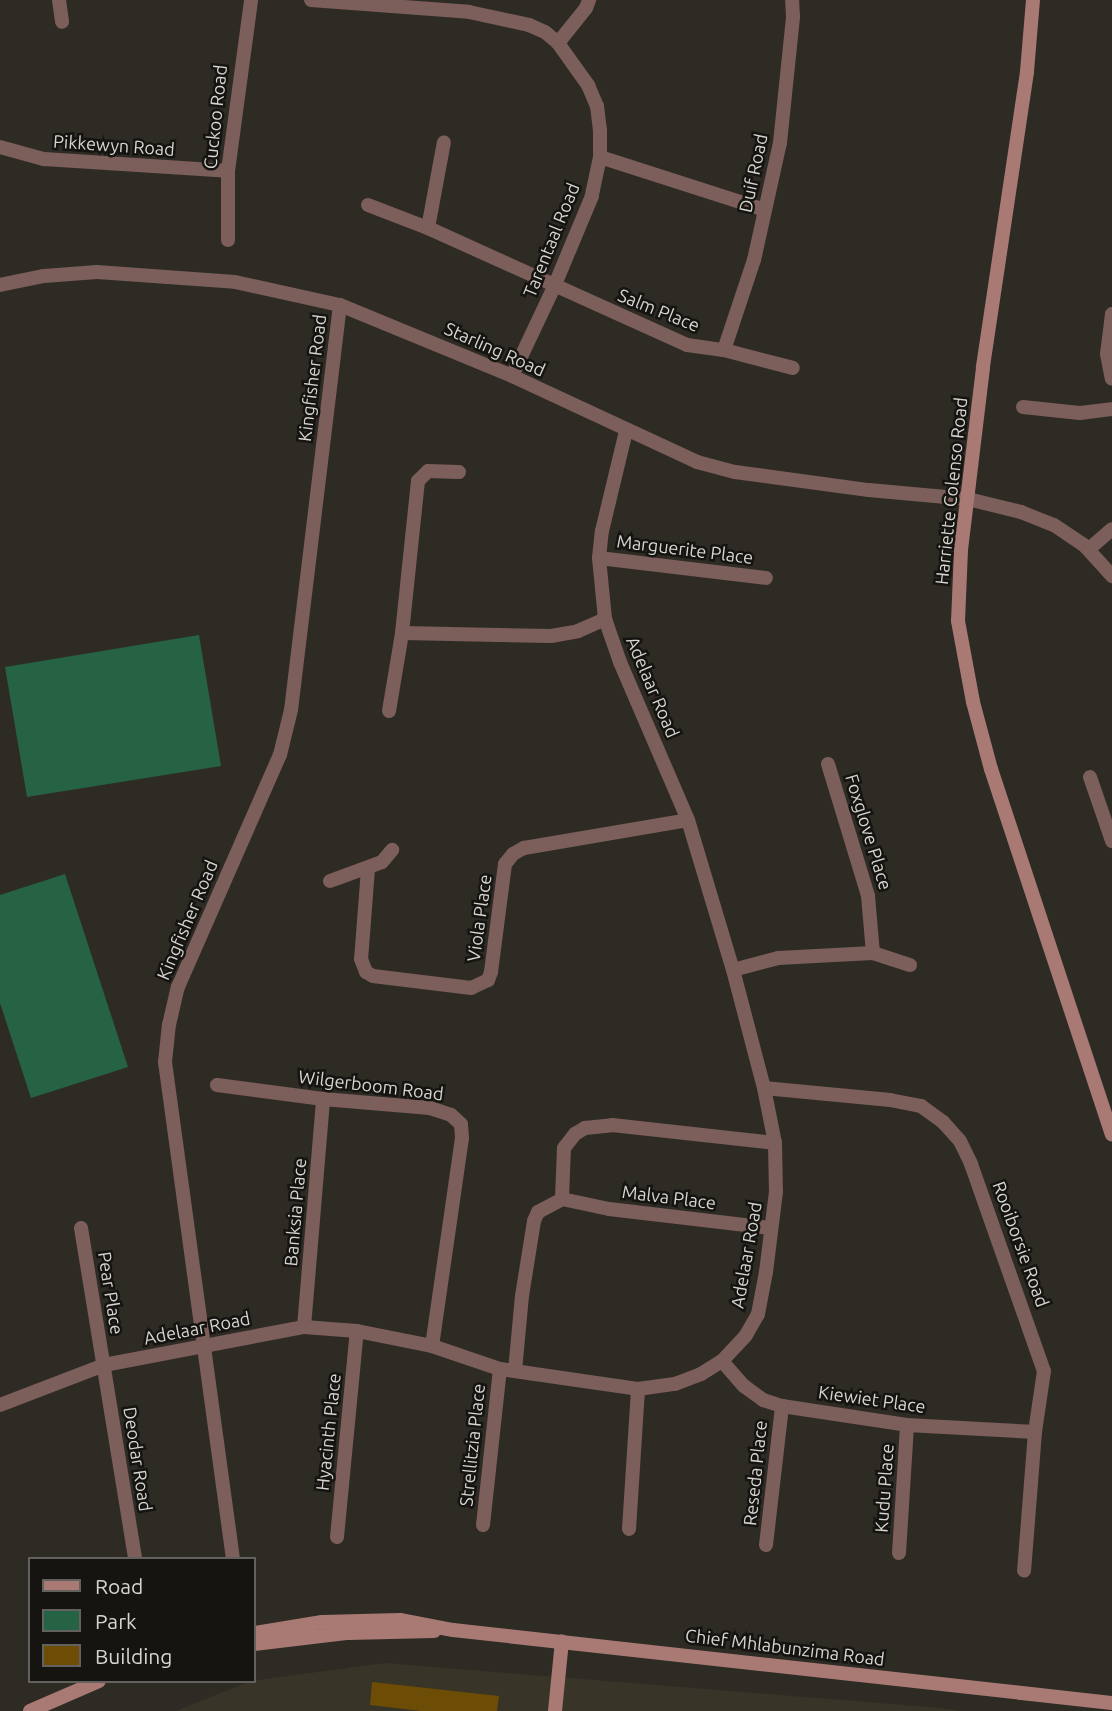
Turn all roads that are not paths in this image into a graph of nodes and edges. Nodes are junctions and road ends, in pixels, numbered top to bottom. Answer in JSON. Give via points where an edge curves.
{"nodes":[{"id":1,"x":59,"y":0,"type":"edge"},
{"id":2,"x":251,"y":0,"type":"edge"},
{"id":3,"x":310,"y":0,"type":"edge"},
{"id":4,"x":589,"y":0,"type":"edge"},
{"id":5,"x":792,"y":0,"type":"edge"},
{"id":6,"x":1032,"y":0,"type":"edge"},
{"id":7,"x":62,"y":22,"type":"dead end"},
{"id":8,"x":558,"y":43,"type":"junction"},
{"id":9,"x":444,"y":142,"type":"dead end"},
{"id":10,"x":0,"y":147,"type":"edge"},
{"id":11,"x":600,"y":157,"type":"junction"},
{"id":12,"x":228,"y":171,"type":"junction"},
{"id":13,"x":368,"y":205,"type":"dead end"},
{"id":14,"x":765,"y":210,"type":"junction"},
{"id":15,"x":428,"y":228,"type":"junction"},
{"id":16,"x":228,"y":240,"type":"dead end"},
{"id":17,"x":0,"y":285,"type":"edge"},
{"id":18,"x":554,"y":287,"type":"junction"},
{"id":19,"x":340,"y":304,"type":"junction"},
{"id":20,"x":1112,"y":314,"type":"edge"},
{"id":21,"x":724,"y":350,"type":"junction"},
{"id":22,"x":793,"y":368,"type":"dead end"},
{"id":23,"x":512,"y":376,"type":"junction"},
{"id":24,"x":1112,"y":379,"type":"edge"},
{"id":25,"x":1023,"y":407,"type":"dead end"},
{"id":26,"x":1112,"y":409,"type":"edge"},
{"id":27,"x":626,"y":431,"type":"junction"},
{"id":28,"x":459,"y":472,"type":"dead end"},
{"id":29,"x":968,"y":499,"type":"junction"},
{"id":30,"x":1112,"y":529,"type":"edge"},
{"id":31,"x":1089,"y":549,"type":"junction"},
{"id":32,"x":599,"y":558,"type":"junction"},
{"id":33,"x":1112,"y":576,"type":"edge"},
{"id":34,"x":766,"y":578,"type":"dead end"},
{"id":35,"x":605,"y":619,"type":"junction"},
{"id":36,"x":402,"y":633,"type":"junction"},
{"id":37,"x":389,"y":711,"type":"dead end"},
{"id":38,"x":828,"y":764,"type":"dead end"},
{"id":39,"x":1090,"y":777,"type":"dead end"},
{"id":40,"x":688,"y":820,"type":"junction"},
{"id":41,"x":1112,"y":841,"type":"edge"},
{"id":42,"x":392,"y":850,"type":"dead end"},
{"id":43,"x":368,"y":869,"type":"junction"},
{"id":44,"x":330,"y":881,"type":"dead end"},
{"id":45,"x":873,"y":953,"type":"junction"},
{"id":46,"x":910,"y":965,"type":"dead end"},
{"id":47,"x":733,"y":970,"type":"junction"},
{"id":48,"x":217,"y":1085,"type":"dead end"},
{"id":49,"x":764,"y":1088,"type":"junction"},
{"id":50,"x":323,"y":1099,"type":"junction"},
{"id":51,"x":1112,"y":1134,"type":"edge"},
{"id":52,"x":775,"y":1143,"type":"junction"},
{"id":53,"x":562,"y":1199,"type":"junction"},
{"id":54,"x":81,"y":1228,"type":"dead end"},
{"id":55,"x":771,"y":1228,"type":"junction"},
{"id":56,"x":304,"y":1327,"type":"junction"},
{"id":57,"x":357,"y":1331,"type":"junction"},
{"id":58,"x":432,"y":1346,"type":"junction"},
{"id":59,"x":205,"y":1347,"type":"junction"},
{"id":60,"x":722,"y":1361,"type":"junction"},
{"id":61,"x":104,"y":1364,"type":"junction"},
{"id":62,"x":500,"y":1369,"type":"junction"},
{"id":63,"x":515,"y":1371,"type":"junction"},
{"id":64,"x":638,"y":1389,"type":"junction"},
{"id":65,"x":0,"y":1405,"type":"edge"},
{"id":66,"x":782,"y":1406,"type":"junction"},
{"id":67,"x":907,"y":1425,"type":"junction"},
{"id":68,"x":1035,"y":1432,"type":"junction"},
{"id":69,"x":483,"y":1525,"type":"dead end"},
{"id":70,"x":629,"y":1529,"type":"dead end"},
{"id":71,"x":337,"y":1537,"type":"dead end"},
{"id":72,"x":766,"y":1545,"type":"dead end"},
{"id":73,"x":899,"y":1553,"type":"dead end"},
{"id":74,"x":135,"y":1557,"type":"edge"},
{"id":75,"x":233,"y":1557,"type":"edge"},
{"id":76,"x":1024,"y":1571,"type":"dead end"},
{"id":77,"x":453,"y":1630,"type":"junction"},
{"id":78,"x":256,"y":1633,"type":"edge"},
{"id":79,"x":562,"y":1641,"type":"junction"},
{"id":80,"x":256,"y":1644,"type":"edge"},
{"id":81,"x":94,"y":1683,"type":"edge"},
{"id":82,"x":1112,"y":1703,"type":"edge"},
{"id":83,"x":30,"y":1711,"type":"edge"},
{"id":84,"x":555,"y":1711,"type":"edge"}],
"edges":[{"from":1,"to":7,"type":"street"},
{"from":2,"to":12,"type":"street","name":"Cuckoo Road"},
{"from":3,"to":8,"type":"street","name":"Tarentaal Road","via":[[469,12],[529,25]]},
{"from":4,"to":8,"type":"street"},
{"from":5,"to":14,"type":"street","name":"Duif Road","via":[[780,143]]},
{"from":6,"to":29,"type":"street","name":"Harriette Colenso Road","via":[[1027,72]]},
{"from":8,"to":11,"type":"street","name":"Tarentaal Road","via":[[576,65],[597,106]]},
{"from":9,"to":15,"type":"street"},
{"from":10,"to":12,"type":"street","name":"Pikkewyn Road","via":[[44,159]]},
{"from":11,"to":14,"type":"street"},
{"from":11,"to":18,"type":"street","name":"Tarentaal Road","via":[[592,196]]},
{"from":12,"to":16,"type":"street","name":"Cuckoo Road"},
{"from":13,"to":15,"type":"street","name":"Salm Place"},
{"from":14,"to":21,"type":"street","name":"Duif Road"},
{"from":15,"to":18,"type":"street","name":"Salm Place"},
{"from":17,"to":19,"type":"street","name":"Starling Road","via":[[97,272],[235,282]]},
{"from":18,"to":21,"type":"street","name":"Salm Place","via":[[687,345]]},
{"from":18,"to":23,"type":"street","name":"Tarentaal Road"},
{"from":19,"to":23,"type":"street","name":"Starling Road"},
{"from":19,"to":59,"type":"street","name":"Kingfisher Road","via":[[280,755],[178,987],[169,1025],[165,1062]]},
{"from":20,"to":24,"type":"street","via":[[1107,354]]},
{"from":21,"to":22,"type":"street","name":"Salm Place"},
{"from":23,"to":27,"type":"street","name":"Starling Road"},
{"from":25,"to":26,"type":"street","via":[[1080,413]]},
{"from":27,"to":29,"type":"street","name":"Starling Road","via":[[735,472]]},
{"from":27,"to":32,"type":"street","name":"Adelaar Road"},
{"from":28,"to":36,"type":"street","via":[[428,471],[418,481]]},
{"from":29,"to":31,"type":"street","name":"Starling Road","via":[[1054,525]]},
{"from":29,"to":51,"type":"street","name":"Harriette Colenso Road","via":[[958,621],[973,702]]},
{"from":30,"to":31,"type":"street"},
{"from":31,"to":33,"type":"street","name":"Starling Road"},
{"from":32,"to":34,"type":"street","name":"Marguerite Place"},
{"from":32,"to":35,"type":"street","name":"Adelaar Road"},
{"from":35,"to":36,"type":"street","via":[[551,636]]},
{"from":35,"to":40,"type":"street","name":"Adelaar Road"},
{"from":36,"to":37,"type":"street"},
{"from":38,"to":45,"type":"street","name":"Foxglove Place","via":[[869,896]]},
{"from":39,"to":41,"type":"street"},
{"from":40,"to":43,"type":"street","name":"Viola Place","via":[[524,848],[513,854],[505,864],[491,972],[488,980],[471,988],[366,972],[360,959]]},
{"from":40,"to":47,"type":"street","name":"Adelaar Road"},
{"from":42,"to":43,"type":"street"},
{"from":43,"to":44,"type":"street"},
{"from":45,"to":46,"type":"street"},
{"from":45,"to":47,"type":"street","via":[[778,958]]},
{"from":47,"to":49,"type":"street","name":"Adelaar Road"},
{"from":48,"to":50,"type":"street","name":"Wilgerboom Road"},
{"from":49,"to":52,"type":"street","name":"Adelaar Road"},
{"from":49,"to":68,"type":"street","name":"Rooiborsie Road","via":[[920,1106],[960,1141],[1041,1357],[1043,1386]]},
{"from":50,"to":56,"type":"street","name":"Banksia Place"},
{"from":50,"to":58,"type":"street","name":"Wilgerboom Road","via":[[430,1108],[461,1124]]},
{"from":52,"to":53,"type":"street","via":[[612,1125],[585,1128],[564,1148]]},
{"from":52,"to":55,"type":"street","name":"Adelaar Road"},
{"from":53,"to":55,"type":"street","name":"Malva Place"},
{"from":53,"to":63,"type":"street","via":[[538,1212],[534,1221]]},
{"from":54,"to":61,"type":"street","name":"Pear Place"},
{"from":55,"to":60,"type":"street","name":"Adelaar Road","via":[[758,1314]]},
{"from":56,"to":57,"type":"street","name":"Adelaar Road"},
{"from":56,"to":59,"type":"street","name":"Adelaar Road"},
{"from":57,"to":58,"type":"street","name":"Adelaar Road"},
{"from":57,"to":71,"type":"street","name":"Hyacinth Place"},
{"from":58,"to":62,"type":"street","name":"Adelaar Road"},
{"from":59,"to":61,"type":"street","name":"Adelaar Road"},
{"from":59,"to":75,"type":"street","name":"Kingfisher Road"},
{"from":60,"to":64,"type":"street","name":"Adelaar Road","via":[[675,1384]]},
{"from":60,"to":66,"type":"street","name":"Kiewiet Place","via":[[744,1386],[763,1400]]},
{"from":61,"to":65,"type":"street","name":"Adelaar Road"},
{"from":61,"to":74,"type":"street","name":"Deodar Road"},
{"from":62,"to":63,"type":"street","name":"Adelaar Road"},
{"from":62,"to":69,"type":"street","name":"Strellitzia Place"},
{"from":63,"to":64,"type":"street","name":"Adelaar Road"},
{"from":64,"to":70,"type":"street"},
{"from":66,"to":67,"type":"street","name":"Kiewiet Place"},
{"from":66,"to":72,"type":"street","name":"Reseda Place"},
{"from":67,"to":68,"type":"street","name":"Kiewiet Place"},
{"from":67,"to":73,"type":"street","name":"Kudu Place"},
{"from":68,"to":76,"type":"street","name":"Rooiborsie Road"},
{"from":77,"to":78,"type":"street","name":"Chief Mhlabunzima Road","via":[[400,1620],[322,1622]]},
{"from":77,"to":79,"type":"street","name":"Chief Mhlabunzima Road"},
{"from":77,"to":80,"type":"street","name":"Chief Mhlabunzima Road","via":[[348,1633]]},
{"from":79,"to":82,"type":"street","name":"Chief Mhlabunzima Road"},
{"from":79,"to":84,"type":"street"},
{"from":81,"to":83,"type":"street"}]}
